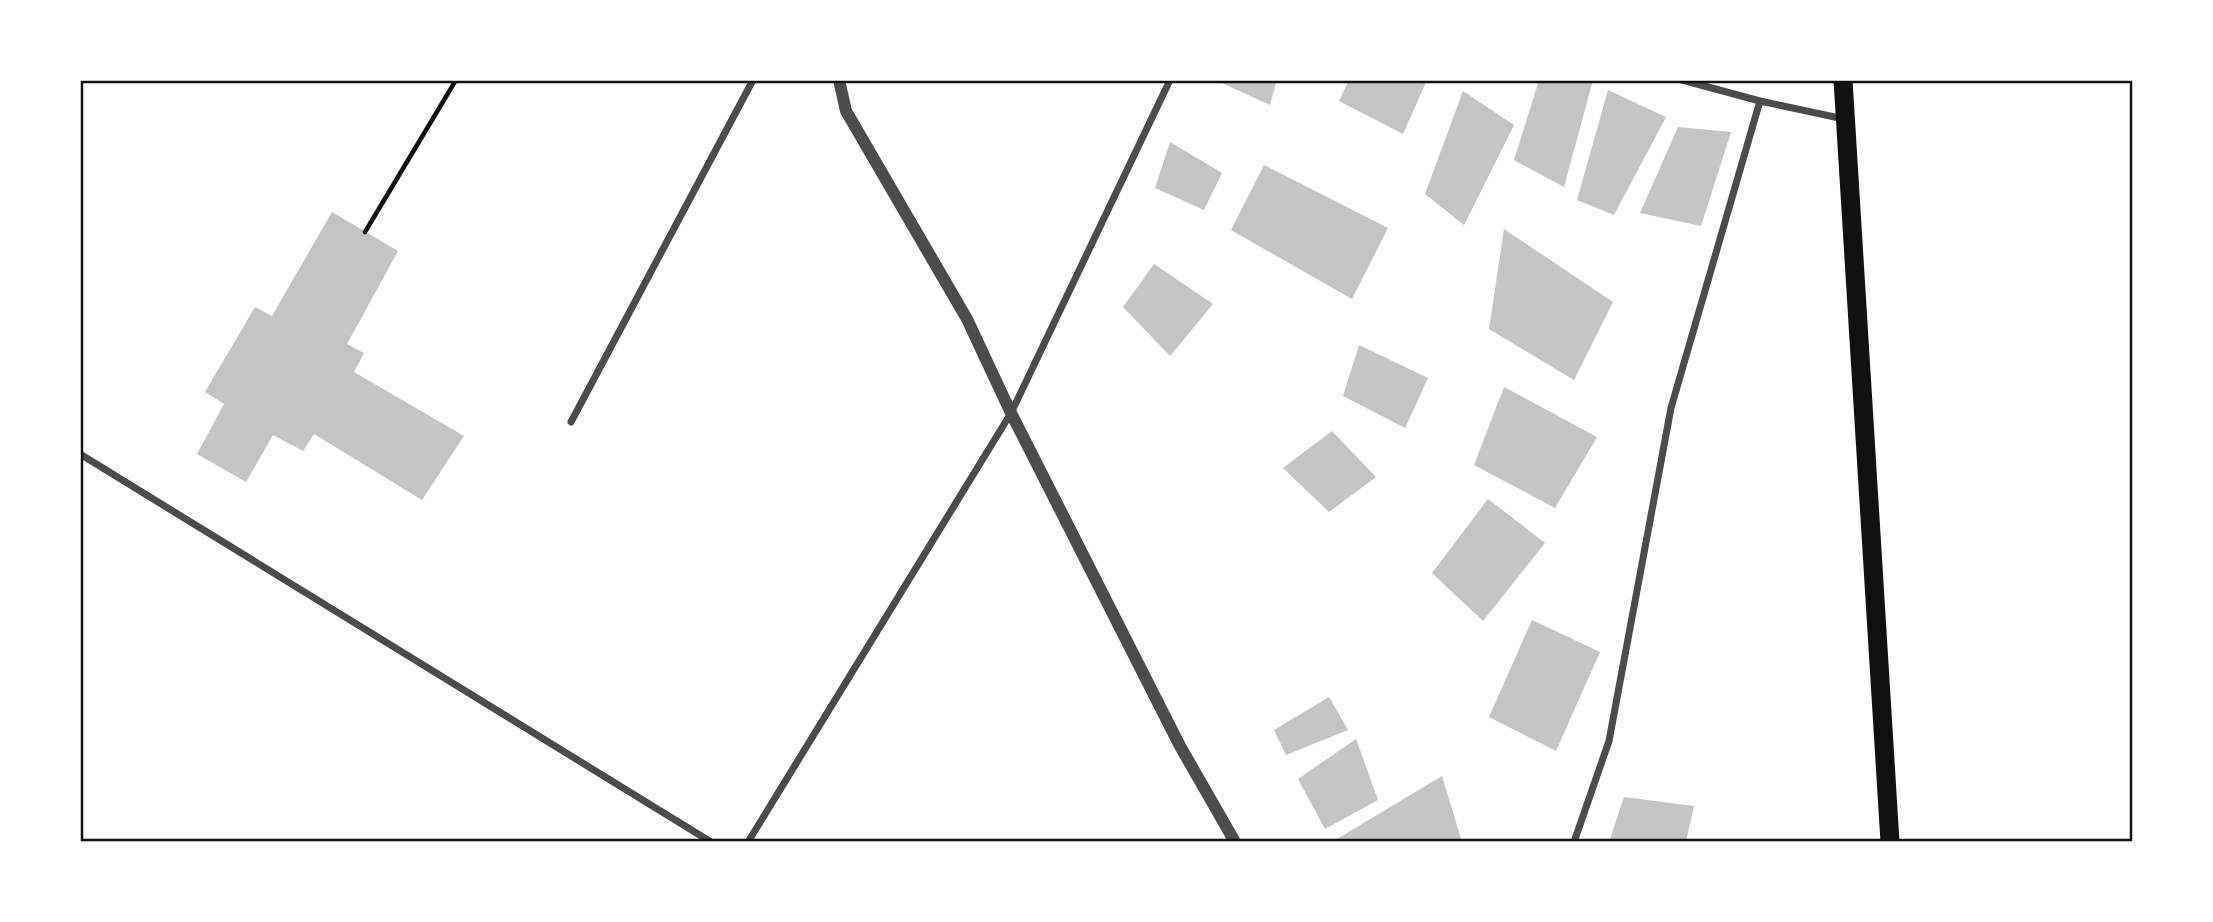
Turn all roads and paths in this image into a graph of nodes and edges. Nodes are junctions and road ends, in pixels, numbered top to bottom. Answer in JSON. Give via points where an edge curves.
{"nodes":[{"id":1,"x":456,"y":80,"type":"edge"},
{"id":2,"x":753,"y":80,"type":"edge"},
{"id":3,"x":839,"y":80,"type":"edge"},
{"id":4,"x":1170,"y":80,"type":"edge"},
{"id":5,"x":1682,"y":80,"type":"edge"},
{"id":6,"x":1843,"y":80,"type":"edge"},
{"id":7,"x":1760,"y":101,"type":"junction"},
{"id":8,"x":1845,"y":119,"type":"junction"},
{"id":9,"x":365,"y":232,"type":"dead end"},
{"id":10,"x":1011,"y":413,"type":"junction"},
{"id":11,"x":571,"y":422,"type":"dead end"},
{"id":12,"x":80,"y":454,"type":"edge"},
{"id":13,"x":711,"y":842,"type":"edge"},
{"id":14,"x":748,"y":842,"type":"edge"},
{"id":15,"x":1235,"y":842,"type":"edge"},
{"id":16,"x":1574,"y":842,"type":"edge"},
{"id":17,"x":1890,"y":842,"type":"edge"}],
"edges":[{"from":1,"to":9,"type":"path"},
{"from":2,"to":11,"type":"street"},
{"from":3,"to":10,"type":"street","via":[[846,111],[967,319]]},
{"from":4,"to":10,"type":"street"},
{"from":5,"to":7,"type":"street"},
{"from":6,"to":8,"type":"highway"},
{"from":7,"to":8,"type":"street"},
{"from":7,"to":16,"type":"street","via":[[1671,408],[1609,741]]},
{"from":8,"to":17,"type":"highway"},
{"from":10,"to":14,"type":"street"},
{"from":10,"to":15,"type":"street","via":[[1180,746]]},
{"from":12,"to":13,"type":"street"}]}
